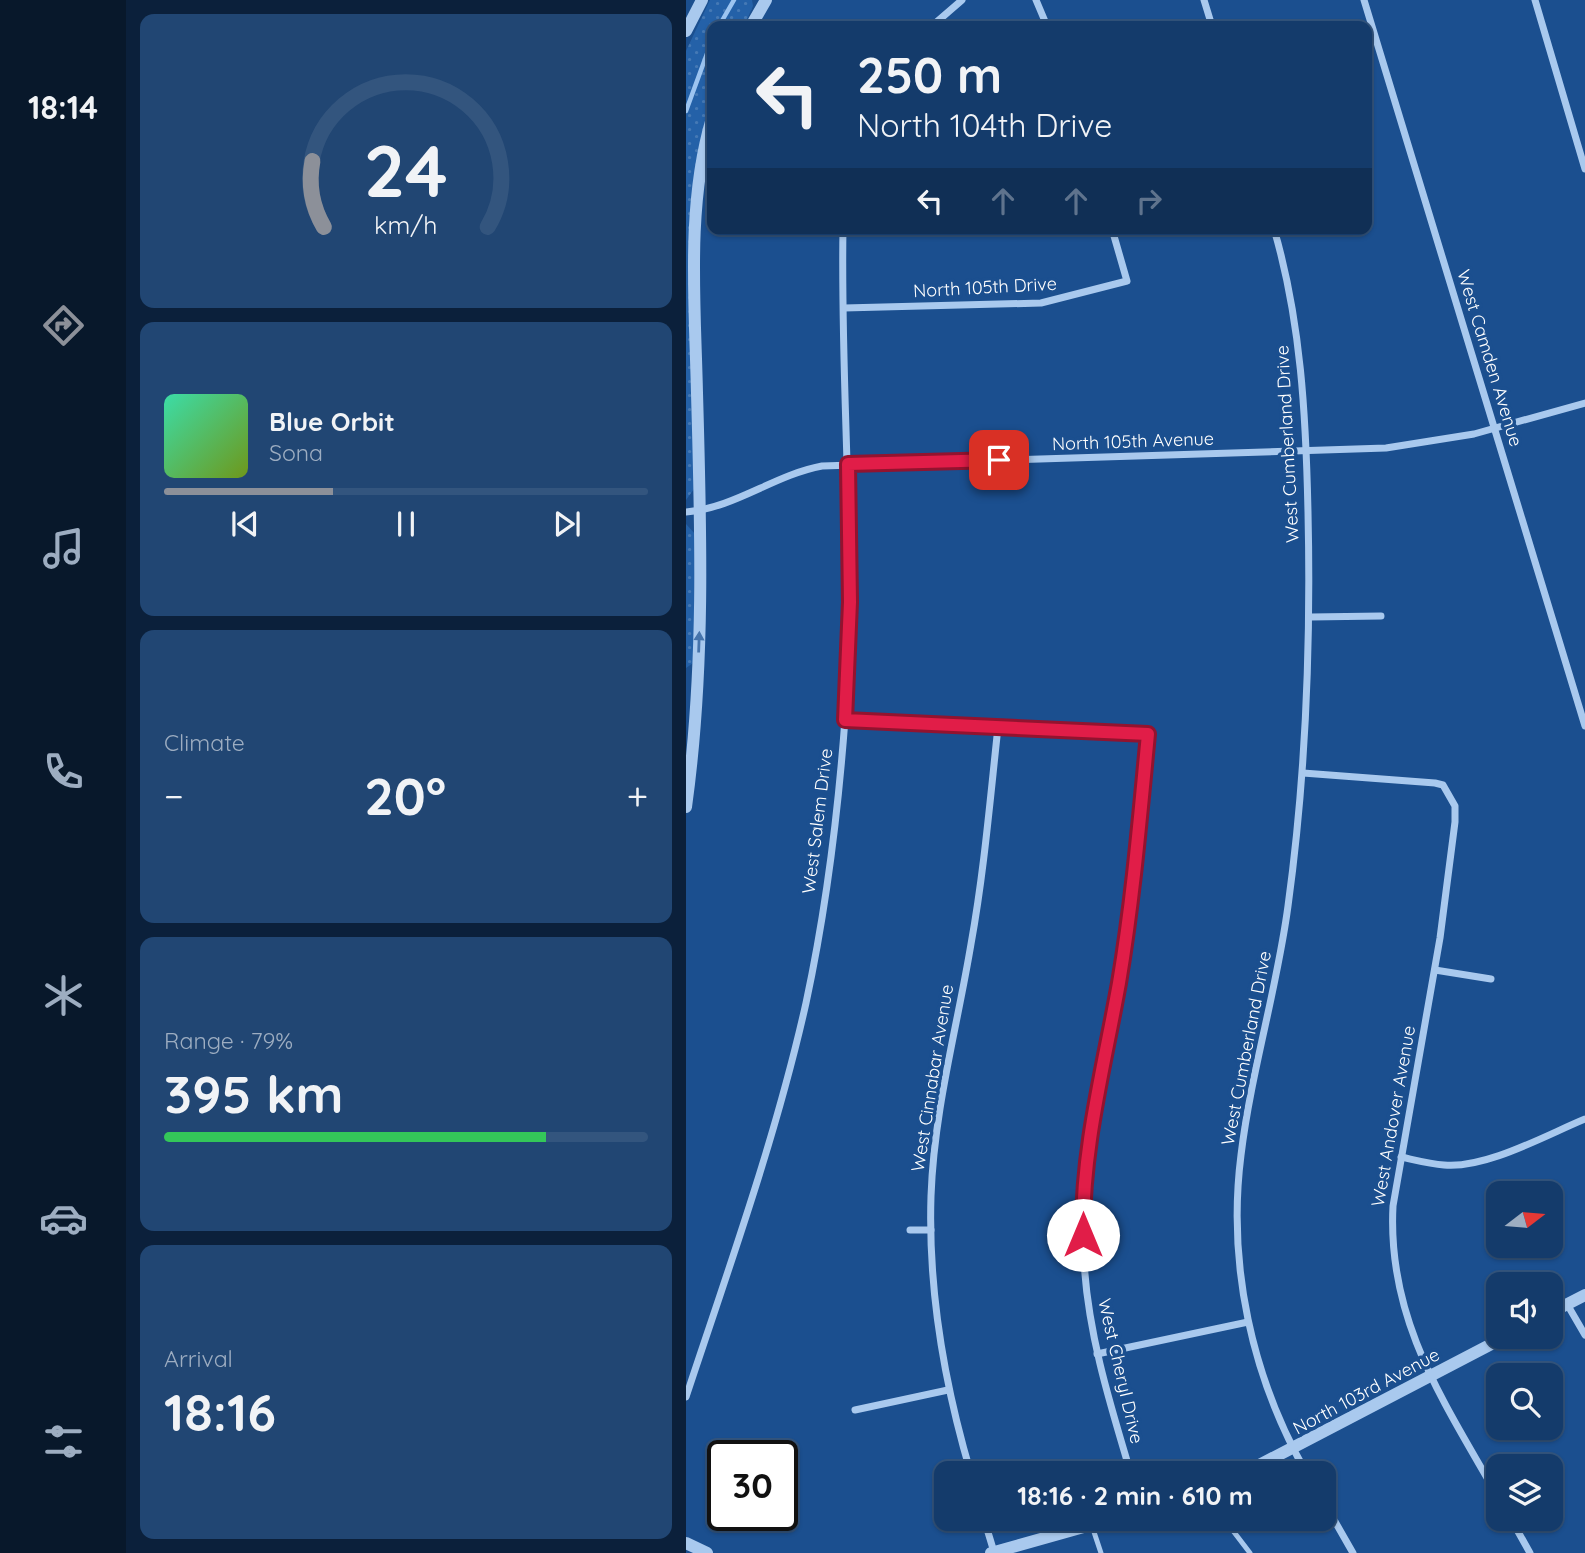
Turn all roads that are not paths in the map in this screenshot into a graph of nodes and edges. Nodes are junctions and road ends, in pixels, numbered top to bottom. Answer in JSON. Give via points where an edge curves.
{"nodes":[{"id":1,"x":702,"y":0,"type":"edge"},
{"id":2,"x":766,"y":0,"type":"edge"},
{"id":3,"x":962,"y":0,"type":"edge"},
{"id":4,"x":1036,"y":0,"type":"edge"},
{"id":5,"x":1204,"y":0,"type":"edge"},
{"id":6,"x":1364,"y":0,"type":"edge"},
{"id":7,"x":1535,"y":0,"type":"edge"},
{"id":8,"x":754,"y":21,"type":"edge"},
{"id":9,"x":938,"y":21,"type":"edge"},
{"id":10,"x":1045,"y":21,"type":"edge"},
{"id":11,"x":1210,"y":21,"type":"edge"},
{"id":12,"x":1370,"y":21,"type":"edge"},
{"id":13,"x":1372,"y":26,"type":"edge"},
{"id":14,"x":686,"y":31,"type":"edge"},
{"id":15,"x":707,"y":142,"type":"edge"},
{"id":16,"x":1585,"y":169,"type":"edge"},
{"id":17,"x":843,"y":235,"type":"edge"},
{"id":18,"x":1114,"y":235,"type":"edge"},
{"id":19,"x":1275,"y":235,"type":"edge"},
{"id":20,"x":844,"y":308,"type":"junction"},
{"id":21,"x":1585,"y":402,"type":"edge"},
{"id":22,"x":1496,"y":429,"type":"junction"},
{"id":23,"x":1307,"y":451,"type":"junction"},
{"id":24,"x":848,"y":464,"type":"junction"},
{"id":25,"x":700,"y":511,"type":"junction"},
{"id":26,"x":686,"y":512,"type":"edge"},
{"id":27,"x":1381,"y":616,"type":"dead end"},
{"id":28,"x":1311,"y":617,"type":"junction"},
{"id":29,"x":692,"y":678,"type":"edge"},
{"id":30,"x":845,"y":720,"type":"junction"},
{"id":31,"x":1585,"y":726,"type":"edge"},
{"id":32,"x":998,"y":727,"type":"junction"},
{"id":33,"x":1303,"y":773,"type":"junction"},
{"id":34,"x":686,"y":807,"type":"edge"},
{"id":35,"x":1435,"y":970,"type":"junction"},
{"id":36,"x":1491,"y":979,"type":"dead end"},
{"id":37,"x":1585,"y":1119,"type":"edge"},
{"id":38,"x":1401,"y":1157,"type":"junction"},
{"id":39,"x":910,"y":1230,"type":"dead end"},
{"id":40,"x":931,"y":1230,"type":"junction"},
{"id":41,"x":1585,"y":1295,"type":"edge"},
{"id":42,"x":1567,"y":1304,"type":"junction"},
{"id":43,"x":1563,"y":1306,"type":"edge"},
{"id":44,"x":1248,"y":1321,"type":"junction"},
{"id":45,"x":1585,"y":1335,"type":"edge"},
{"id":46,"x":1486,"y":1348,"type":"edge"},
{"id":47,"x":1097,"y":1354,"type":"junction"},
{"id":48,"x":1431,"y":1377,"type":"junction"},
{"id":49,"x":948,"y":1390,"type":"junction"},
{"id":50,"x":686,"y":1397,"type":"edge"},
{"id":51,"x":855,"y":1410,"type":"dead end"},
{"id":52,"x":1293,"y":1450,"type":"junction"},
{"id":53,"x":967,"y":1461,"type":"edge"},
{"id":54,"x":1127,"y":1461,"type":"edge"},
{"id":55,"x":1270,"y":1461,"type":"edge"},
{"id":56,"x":1299,"y":1461,"type":"edge"},
{"id":57,"x":1486,"y":1476,"type":"edge"},
{"id":58,"x":1336,"y":1523,"type":"edge"},
{"id":59,"x":987,"y":1531,"type":"edge"},
{"id":60,"x":1071,"y":1531,"type":"edge"},
{"id":61,"x":1094,"y":1531,"type":"edge"},
{"id":62,"x":1233,"y":1531,"type":"edge"},
{"id":63,"x":1518,"y":1531,"type":"edge"},
{"id":64,"x":686,"y":1543,"type":"edge"},
{"id":65,"x":708,"y":1553,"type":"edge"},
{"id":66,"x":993,"y":1553,"type":"edge"},
{"id":67,"x":1101,"y":1553,"type":"edge"},
{"id":68,"x":1250,"y":1553,"type":"edge"},
{"id":69,"x":1353,"y":1553,"type":"edge"},
{"id":70,"x":1530,"y":1553,"type":"edge"}],
"edges":[{"from":1,"to":14,"type":"street"},
{"from":2,"to":8,"type":"street"},
{"from":3,"to":9,"type":"street"},
{"from":4,"to":10,"type":"street"},
{"from":5,"to":11,"type":"street"},
{"from":6,"to":12,"type":"street","name":"West Camden Avenue"},
{"from":7,"to":16,"type":"street"},
{"from":13,"to":22,"type":"street","name":"West Camden Avenue"},
{"from":15,"to":25,"type":"street","via":[[695,198]]},
{"from":17,"to":20,"type":"street","name":"West Salem Drive"},
{"from":18,"to":20,"type":"street","name":"North 105th Drive","via":[[1127,281],[1041,303]]},
{"from":19,"to":23,"type":"street","name":"West Cumberland Drive","via":[[1299,348]]},
{"from":20,"to":24,"type":"street","name":"West Salem Drive"},
{"from":21,"to":22,"type":"street","name":"North 105th Avenue"},
{"from":22,"to":23,"type":"street","name":"North 105th Avenue","via":[[1397,446]]},
{"from":22,"to":31,"type":"street","name":"West Camden Avenue"},
{"from":23,"to":24,"type":"street","name":"North 105th Avenue"},
{"from":23,"to":28,"type":"street","name":"West Cumberland Drive"},
{"from":24,"to":25,"type":"street","name":"North 105th Avenue","via":[[791,473]]},
{"from":24,"to":30,"type":"street","name":"West Salem Drive","via":[[850,602]]},
{"from":25,"to":26,"type":"street","name":"North 105th Avenue"},
{"from":29,"to":25,"type":"street","one_way":true},
{"from":27,"to":28,"type":"street"},
{"from":28,"to":33,"type":"street","name":"West Cumberland Drive"},
{"from":29,"to":34,"type":"street"},
{"from":30,"to":32,"type":"street"},
{"from":30,"to":50,"type":"street","name":"West Salem Drive","via":[[829,867],[806,1002],[770,1138]]},
{"from":32,"to":40,"type":"street","name":"West Cinnabar Avenue","via":[[978,904],[938,1121]]},
{"from":32,"to":47,"type":"street","name":"West Cheryl Drive","via":[[1148,734],[1128,918],[1084,1174],[1084,1261]]},
{"from":33,"to":35,"type":"street","name":"West Andover Avenue","via":[[1436,783],[1451,795],[1455,822]]},
{"from":33,"to":44,"type":"street","name":"West Cumberland Drive","via":[[1288,906],[1241,1156],[1237,1244]]},
{"from":35,"to":36,"type":"street"},
{"from":35,"to":38,"type":"street","name":"West Andover Avenue"},
{"from":37,"to":38,"type":"street","via":[[1493,1157],[1461,1165]]},
{"from":38,"to":48,"type":"street","name":"West Andover Avenue","via":[[1392,1217],[1395,1274],[1409,1330]]},
{"from":39,"to":40,"type":"street"},
{"from":40,"to":49,"type":"street","name":"West Cinnabar Avenue","via":[[934,1299]]},
{"from":41,"to":42,"type":"street"},
{"from":42,"to":43,"type":"street"},
{"from":42,"to":45,"type":"street"},
{"from":44,"to":47,"type":"street"},
{"from":44,"to":52,"type":"street","name":"West Cumberland Drive"},
{"from":46,"to":48,"type":"street","name":"North 103rd Avenue"},
{"from":47,"to":54,"type":"street","name":"West Cheryl Drive"},
{"from":48,"to":52,"type":"street","name":"North 103rd Avenue"},
{"from":48,"to":57,"type":"street","name":"West Andover Avenue"},
{"from":49,"to":51,"type":"street"},
{"from":49,"to":53,"type":"street","name":"West Cinnabar Avenue"},
{"from":52,"to":55,"type":"street","name":"North 103rd Avenue"},
{"from":52,"to":56,"type":"street","name":"West Cumberland Drive"},
{"from":58,"to":69,"type":"street"},
{"from":59,"to":66,"type":"street"},
{"from":60,"to":66,"type":"street"},
{"from":61,"to":67,"type":"lane"},
{"from":62,"to":68,"type":"lane"},
{"from":63,"to":70,"type":"street"},
{"from":64,"to":65,"type":"street"}]}
